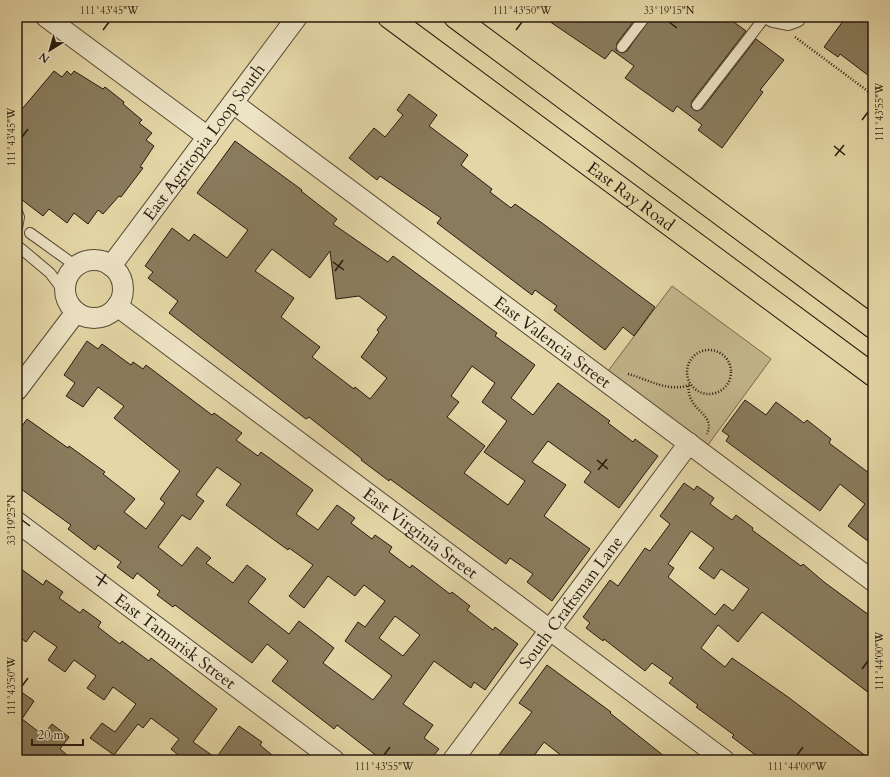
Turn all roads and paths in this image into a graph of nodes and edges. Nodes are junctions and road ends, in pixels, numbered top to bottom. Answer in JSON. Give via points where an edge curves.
{"nodes":[{"id":1,"x":46,"y":17,"type":"edge"},
{"id":2,"x":297,"y":17,"type":"edge"},
{"id":3,"x":389,"y":17,"type":"edge"},
{"id":4,"x":455,"y":17,"type":"edge"},
{"id":5,"x":645,"y":17,"type":"edge"},
{"id":6,"x":765,"y":17,"type":"edge"},
{"id":7,"x":786,"y":18,"type":"edge"},
{"id":8,"x":622,"y":47,"type":"dead end"},
{"id":9,"x":873,"y":95,"type":"edge"},
{"id":10,"x":232,"y":103,"type":"junction"},
{"id":11,"x":697,"y":105,"type":"dead end"},
{"id":12,"x":208,"y":137,"type":"junction"},
{"id":13,"x":17,"y":212,"type":"edge"},
{"id":14,"x":18,"y":226,"type":"edge"},
{"id":15,"x":40,"y":241,"type":"junction"},
{"id":16,"x":18,"y":246,"type":"edge"},
{"id":17,"x":29,"y":256,"type":"junction"},
{"id":18,"x":76,"y":266,"type":"junction"},
{"id":19,"x":111,"y":266,"type":"junction"},
{"id":20,"x":65,"y":293,"type":"junction"},
{"id":21,"x":117,"y":306,"type":"junction"},
{"id":22,"x":76,"y":312,"type":"junction"},
{"id":23,"x":873,"y":326,"type":"edge"},
{"id":24,"x":873,"y":376,"type":"edge"},
{"id":25,"x":605,"y":381,"type":"junction"},
{"id":26,"x":689,"y":385,"type":"junction"},
{"id":27,"x":17,"y":390,"type":"edge"},
{"id":28,"x":692,"y":446,"type":"junction"},
{"id":29,"x":17,"y":522,"type":"edge"},
{"id":30,"x":873,"y":580,"type":"edge"},
{"id":31,"x":550,"y":630,"type":"junction"},
{"id":32,"x":334,"y":760,"type":"edge"},
{"id":33,"x":453,"y":760,"type":"edge"},
{"id":34,"x":724,"y":760,"type":"edge"}],
"edges":[{"from":1,"to":12,"type":"street"},
{"from":2,"to":10,"type":"street","name":"East Agritopia Loop South"},
{"from":3,"to":24,"type":"main road","name":"East Ray Road"},
{"from":4,"to":23,"type":"main road"},
{"from":5,"to":8,"type":"lane"},
{"from":6,"to":11,"type":"lane"},
{"from":7,"to":9,"type":"path","via":[[796,38]]},
{"from":10,"to":12,"type":"street","name":"East Agritopia Loop South"},
{"from":10,"to":25,"type":"street","name":"East Valencia Street"},
{"from":12,"to":19,"type":"street","name":"East Agritopia Loop South"},
{"from":13,"to":14,"type":"lane"},
{"from":14,"to":15,"type":"lane"},
{"from":15,"to":17,"type":"lane"},
{"from":15,"to":18,"type":"lane"},
{"from":16,"to":17,"type":"lane"},
{"from":17,"to":20,"type":"lane","via":[[50,273]]},
{"from":18,"to":19,"type":"street","via":[[93,260]]},
{"from":18,"to":20,"type":"street","via":[[67,278]]},
{"from":19,"to":21,"type":"street","via":[[121,280],[122,289]]},
{"from":20,"to":22,"type":"street"},
{"from":21,"to":22,"type":"street","via":[[106,314],[93,318]]},
{"from":21,"to":31,"type":"street","name":"East Virginia Street"},
{"from":22,"to":27,"type":"street"},
{"from":25,"to":26,"type":"path","via":[[619,372],[672,388]]},
{"from":25,"to":28,"type":"street","name":"East Valencia Street"},
{"from":26,"to":26,"type":"path","via":[[702,393],[711,394],[726,386],[731,370],[723,355],[709,350],[697,354],[687,370]]},
{"from":26,"to":28,"type":"path","via":[[691,400],[705,415],[709,424],[708,433]]},
{"from":28,"to":30,"type":"street","name":"East Valencia Street"},
{"from":28,"to":31,"type":"street","name":"South Craftsman Lane"},
{"from":29,"to":32,"type":"street","name":"East Tamarisk Street"},
{"from":31,"to":33,"type":"street","name":"South Craftsman Lane"},
{"from":31,"to":34,"type":"street","name":"East Virginia Street"}]}
